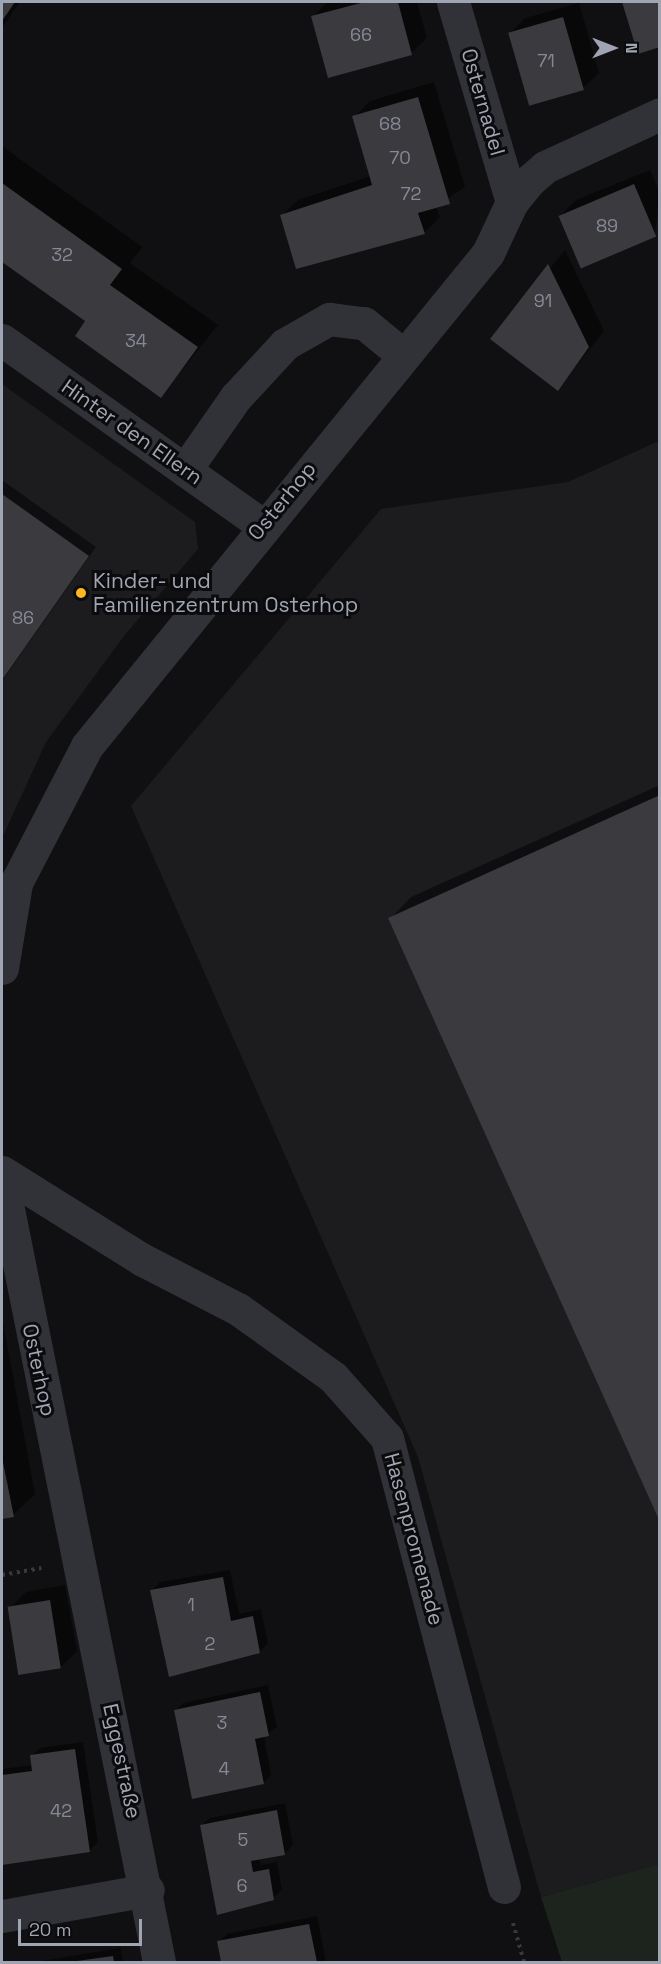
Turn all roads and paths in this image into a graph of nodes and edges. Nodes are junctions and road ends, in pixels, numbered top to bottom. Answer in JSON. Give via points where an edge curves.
{"nodes":[{"id":1,"x":453,"y":2,"type":"edge"},
{"id":2,"x":660,"y":114,"type":"edge"},
{"id":3,"x":512,"y":202,"type":"junction"},
{"id":4,"x":2,"y":340,"type":"edge"},
{"id":5,"x":403,"y":355,"type":"junction"},
{"id":6,"x":185,"y":470,"type":"junction"},
{"id":7,"x":262,"y":525,"type":"junction"},
{"id":8,"x":2,"y":968,"type":"edge"},
{"id":9,"x":2,"y":1172,"type":"edge"},
{"id":10,"x":2,"y":1179,"type":"edge"},
{"id":11,"x":5,"y":1217,"type":"edge"},
{"id":12,"x":80,"y":1561,"type":"joint"},
{"id":13,"x":504,"y":1887,"type":"dead end"},
{"id":14,"x":148,"y":1890,"type":"junction"},
{"id":15,"x":2,"y":1916,"type":"edge"},
{"id":16,"x":159,"y":1962,"type":"edge"}],
"edges":[{"from":1,"to":3,"type":"street","name":"Osternadel"},
{"from":2,"to":3,"type":"street","name":"Osterhop","via":[[545,167]]},
{"from":3,"to":5,"type":"street","name":"Osterhop","via":[[488,253]]},
{"from":4,"to":6,"type":"street","name":"Hinter den Ellern"},
{"from":5,"to":6,"type":"street","via":[[364,323],[329,319],[285,344],[236,397]]},
{"from":5,"to":7,"type":"street","name":"Osterhop"},
{"from":6,"to":7,"type":"street","name":"Hinter den Ellern"},
{"from":7,"to":8,"type":"street","name":"Osterhop","via":[[87,746],[16,883]]},
{"from":9,"to":13,"type":"street","name":"Hasenpromenade","via":[[143,1260],[238,1309],[333,1377],[387,1438]]},
{"from":10,"to":11,"type":"street","name":"Osterhop"},
{"from":11,"to":12,"type":"street","name":"Osterhop"},
{"from":12,"to":14,"type":"street","name":"Eggestraße"},
{"from":14,"to":15,"type":"street"},
{"from":14,"to":16,"type":"street","name":"Eggestraße"}]}
